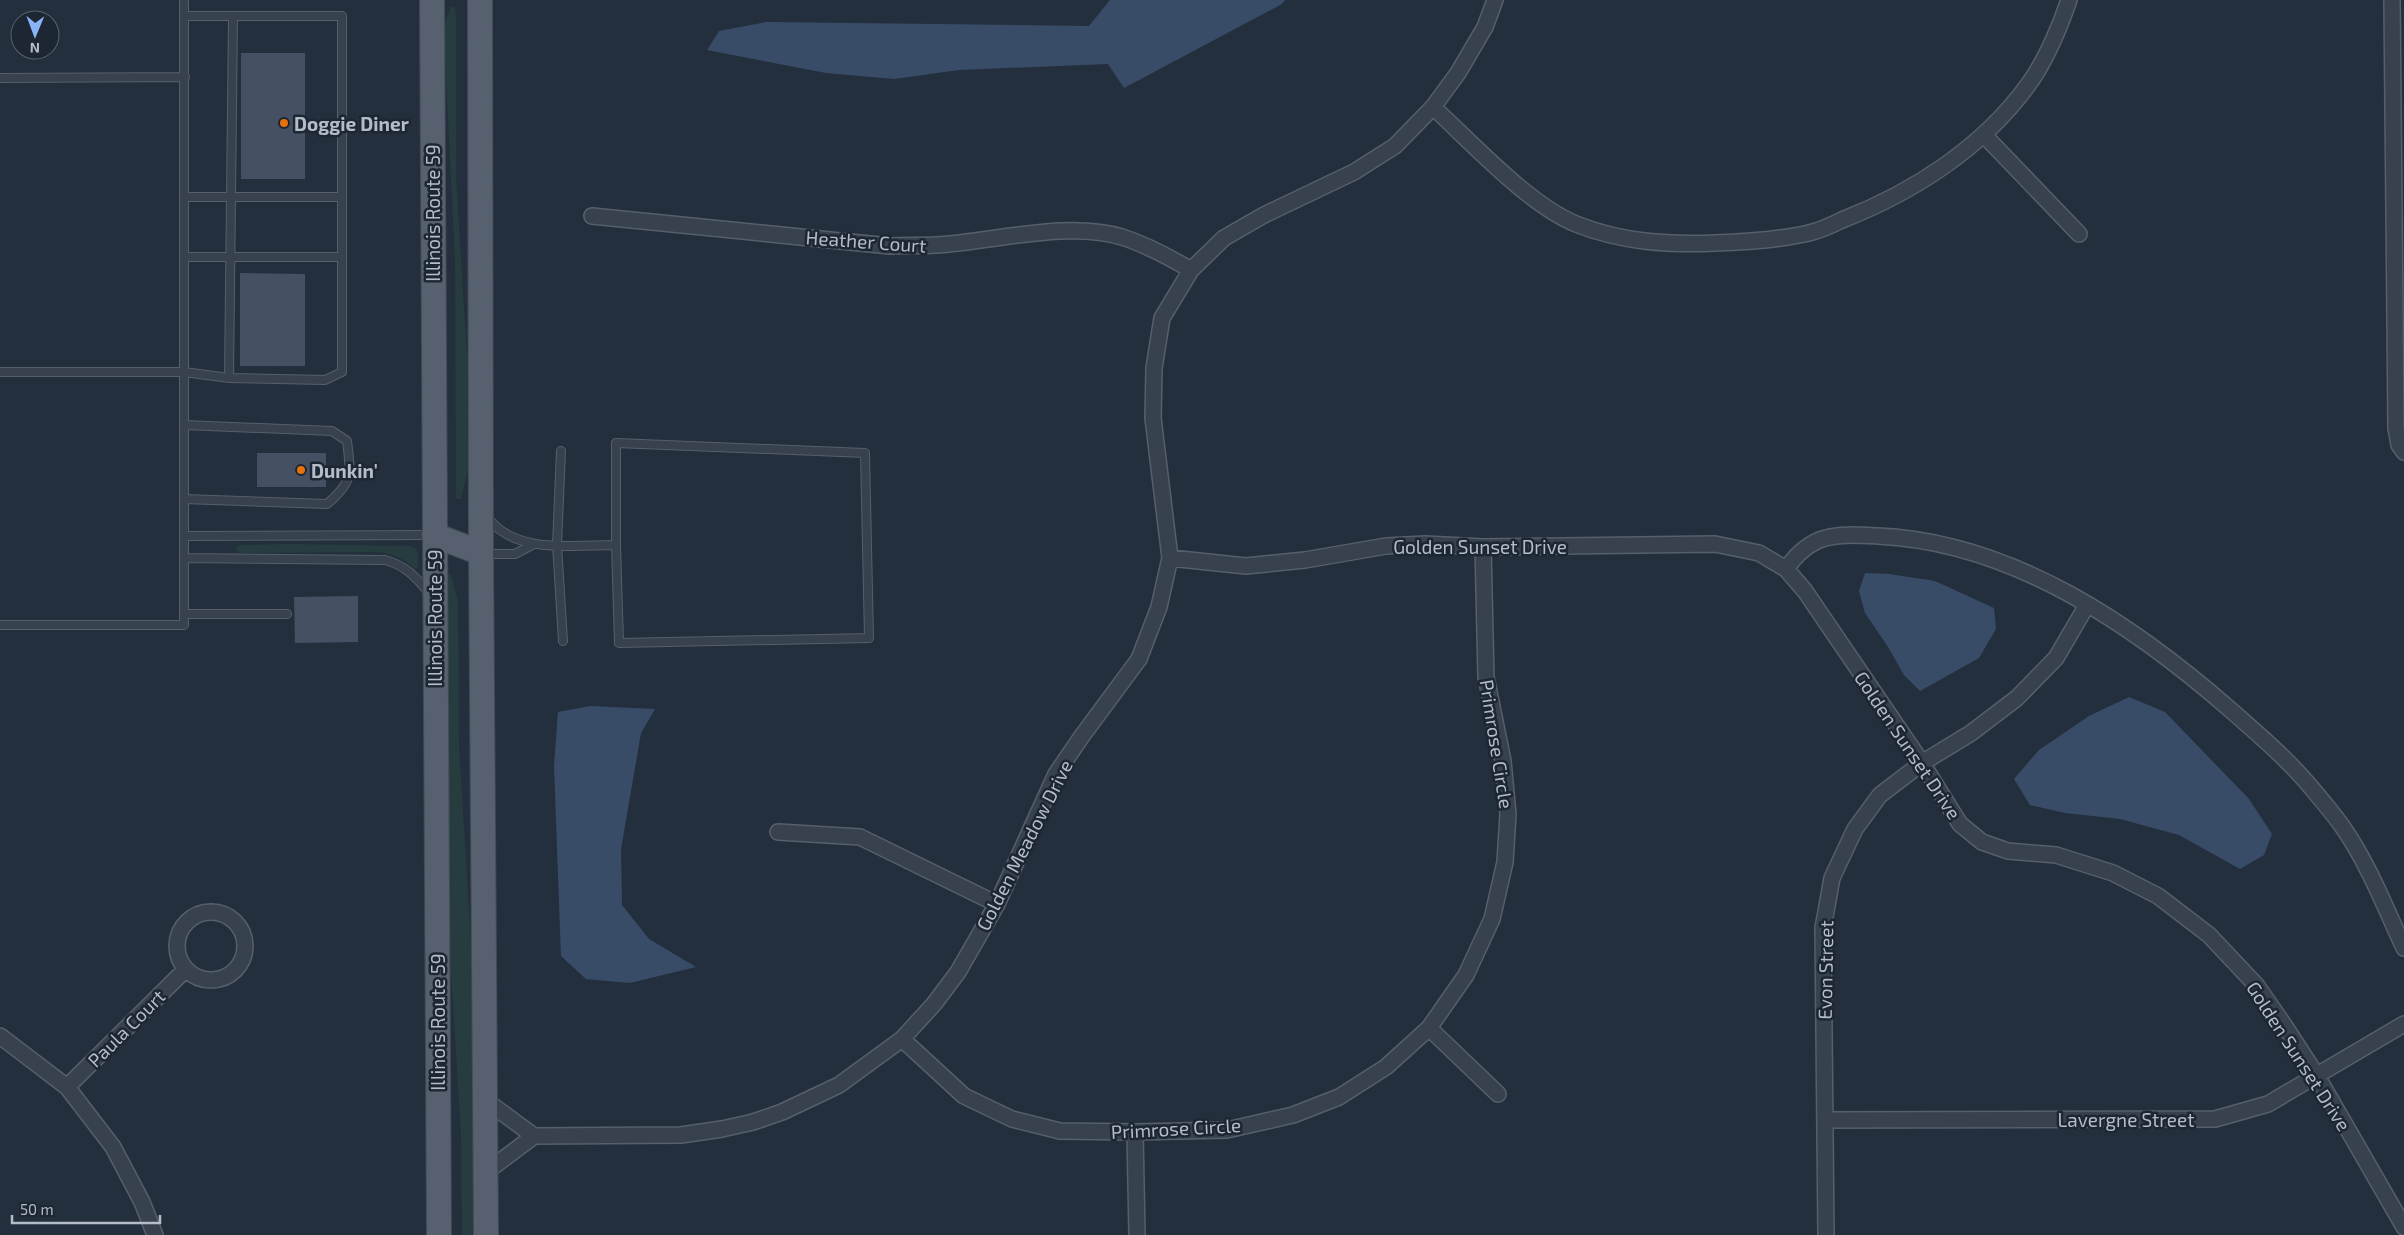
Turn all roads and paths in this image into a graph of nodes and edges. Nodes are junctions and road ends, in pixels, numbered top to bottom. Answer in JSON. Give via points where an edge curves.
{"nodes":[{"id":1,"x":184,"y":0,"type":"edge"},
{"id":2,"x":432,"y":0,"type":"edge"},
{"id":3,"x":480,"y":0,"type":"edge"},
{"id":4,"x":1495,"y":0,"type":"edge"},
{"id":5,"x":2070,"y":0,"type":"edge"},
{"id":6,"x":2392,"y":0,"type":"edge"},
{"id":7,"x":184,"y":16,"type":"junction"},
{"id":8,"x":233,"y":16,"type":"junction"},
{"id":9,"x":185,"y":77,"type":"junction"},
{"id":10,"x":0,"y":78,"type":"edge"},
{"id":11,"x":1433,"y":107,"type":"junction"},
{"id":12,"x":1984,"y":135,"type":"junction"},
{"id":13,"x":184,"y":197,"type":"junction"},
{"id":14,"x":231,"y":197,"type":"junction"},
{"id":15,"x":342,"y":197,"type":"junction"},
{"id":16,"x":592,"y":216,"type":"dead end"},
{"id":17,"x":2079,"y":234,"type":"dead end"},
{"id":18,"x":184,"y":256,"type":"junction"},
{"id":19,"x":230,"y":257,"type":"junction"},
{"id":20,"x":342,"y":257,"type":"junction"},
{"id":21,"x":1191,"y":270,"type":"junction"},
{"id":22,"x":0,"y":372,"type":"edge"},
{"id":23,"x":184,"y":372,"type":"junction"},
{"id":24,"x":229,"y":378,"type":"junction"},
{"id":25,"x":184,"y":425,"type":"junction"},
{"id":26,"x":561,"y":451,"type":"dead end"},
{"id":27,"x":2404,"y":452,"type":"edge"},
{"id":28,"x":184,"y":499,"type":"junction"},
{"id":29,"x":481,"y":509,"type":"junction"},
{"id":30,"x":434,"y":535,"type":"junction"},
{"id":31,"x":184,"y":536,"type":"junction"},
{"id":32,"x":532,"y":545,"type":"junction"},
{"id":33,"x":558,"y":545,"type":"junction"},
{"id":34,"x":616,"y":545,"type":"junction"},
{"id":35,"x":1483,"y":546,"type":"junction"},
{"id":36,"x":481,"y":554,"type":"junction"},
{"id":37,"x":184,"y":558,"type":"junction"},
{"id":38,"x":1170,"y":558,"type":"junction"},
{"id":39,"x":1786,"y":569,"type":"junction"},
{"id":40,"x":434,"y":600,"type":"junction"},
{"id":41,"x":2087,"y":605,"type":"junction"},
{"id":42,"x":184,"y":614,"type":"junction"},
{"id":43,"x":287,"y":614,"type":"dead end"},
{"id":44,"x":0,"y":625,"type":"edge"},
{"id":45,"x":563,"y":642,"type":"dead end"},
{"id":46,"x":1922,"y":763,"type":"junction"},
{"id":47,"x":778,"y":832,"type":"dead end"},
{"id":48,"x":997,"y":904,"type":"junction"},
{"id":49,"x":2404,"y":948,"type":"edge"},
{"id":50,"x":186,"y":969,"type":"junction"},
{"id":51,"x":2404,"y":1024,"type":"edge"},
{"id":52,"x":1429,"y":1028,"type":"junction"},
{"id":53,"x":0,"y":1036,"type":"edge"},
{"id":54,"x":902,"y":1039,"type":"junction"},
{"id":55,"x":2317,"y":1076,"type":"junction"},
{"id":56,"x":67,"y":1087,"type":"junction"},
{"id":57,"x":1498,"y":1094,"type":"dead end"},
{"id":58,"x":485,"y":1100,"type":"junction"},
{"id":59,"x":1825,"y":1120,"type":"junction"},
{"id":60,"x":1135,"y":1132,"type":"junction"},
{"id":61,"x":534,"y":1136,"type":"junction"},
{"id":62,"x":486,"y":1172,"type":"junction"},
{"id":63,"x":2404,"y":1227,"type":"edge"},
{"id":64,"x":155,"y":1235,"type":"edge"},
{"id":65,"x":438,"y":1235,"type":"edge"},
{"id":66,"x":486,"y":1235,"type":"edge"},
{"id":67,"x":1137,"y":1235,"type":"edge"},
{"id":68,"x":1826,"y":1235,"type":"edge"}],
"edges":[{"from":1,"to":7,"type":"lane"},
{"from":2,"to":30,"type":"main road","name":"Illinois Route 59"},
{"from":3,"to":29,"type":"main road"},
{"from":4,"to":11,"type":"street","name":"Golden Meadow Drive","via":[[1485,27]]},
{"from":5,"to":12,"type":"street","via":[[2055,38],[2028,85]]},
{"from":6,"to":27,"type":"street","via":[[2396,428],[2399,445]]},
{"from":7,"to":8,"type":"lane"},
{"from":7,"to":9,"type":"lane"},
{"from":8,"to":14,"type":"lane"},
{"from":8,"to":15,"type":"lane","via":[[342,16]]},
{"from":9,"to":10,"type":"lane"},
{"from":9,"to":13,"type":"lane"},
{"from":11,"to":12,"type":"street","via":[[1532,198],[1574,223],[1614,237],[1671,245],[1756,241],[1810,233],[1868,210],[1923,181]]},
{"from":11,"to":21,"type":"street","name":"Golden Meadow Drive","via":[[1395,146],[1354,172],[1224,238]]},
{"from":12,"to":17,"type":"street"},
{"from":13,"to":14,"type":"lane"},
{"from":13,"to":18,"type":"lane"},
{"from":14,"to":15,"type":"lane"},
{"from":14,"to":19,"type":"lane"},
{"from":15,"to":20,"type":"lane"},
{"from":16,"to":21,"type":"street","name":"Heather Court","via":[[890,246],[936,245],[1048,231],[1084,232],[1120,237],[1157,250]]},
{"from":18,"to":19,"type":"lane"},
{"from":18,"to":23,"type":"lane"},
{"from":19,"to":20,"type":"lane"},
{"from":19,"to":24,"type":"lane"},
{"from":20,"to":24,"type":"lane","via":[[342,372],[325,380]]},
{"from":21,"to":38,"type":"street","name":"Golden Meadow Drive","via":[[1162,318],[1154,368],[1153,418]]},
{"from":22,"to":23,"type":"lane"},
{"from":23,"to":24,"type":"lane"},
{"from":23,"to":25,"type":"lane"},
{"from":25,"to":28,"type":"lane"},
{"from":25,"to":28,"type":"lane","via":[[332,431],[348,442],[351,470],[343,490],[326,504]]},
{"from":26,"to":33,"type":"lane"},
{"from":28,"to":31,"type":"lane"},
{"from":29,"to":32,"type":"lane","via":[[506,535]]},
{"from":29,"to":36,"type":"main road"},
{"from":30,"to":31,"type":"lane"},
{"from":30,"to":36,"type":"main road"},
{"from":30,"to":40,"type":"main road","name":"Illinois Route 59"},
{"from":31,"to":37,"type":"lane"},
{"from":32,"to":33,"type":"lane"},
{"from":32,"to":36,"type":"lane","via":[[515,554]]},
{"from":33,"to":34,"type":"lane"},
{"from":33,"to":45,"type":"lane"},
{"from":34,"to":34,"type":"lane","via":[[619,643],[868,638],[865,453],[616,443]]},
{"from":35,"to":38,"type":"street","name":"Golden Sunset Drive","via":[[1386,546],[1246,566]]},
{"from":35,"to":39,"type":"street","name":"Golden Sunset Drive","via":[[1715,544],[1759,553]]},
{"from":35,"to":52,"type":"street","name":"Primrose Circle","via":[[1486,677],[1503,761],[1508,814],[1505,862],[1488,928],[1466,976]]},
{"from":36,"to":58,"type":"main road"},
{"from":37,"to":40,"type":"lane","via":[[385,560],[409,570]]},
{"from":37,"to":42,"type":"lane"},
{"from":38,"to":48,"type":"street","name":"Golden Meadow Drive","via":[[1159,608],[1139,659],[1056,774]]},
{"from":39,"to":41,"type":"street","via":[[1798,552],[1821,538],[1854,535],[1898,537],[1966,550],[2025,572]]},
{"from":39,"to":46,"type":"street","name":"Golden Sunset Drive","via":[[1805,591]]},
{"from":40,"to":65,"type":"main road","name":"Illinois Route 59"},
{"from":41,"to":46,"type":"street","name":"Evon Street","via":[[2056,658],[2017,698],[1971,733]]},
{"from":41,"to":49,"type":"street","via":[[2192,676],[2308,783],[2342,826],[2370,873]]},
{"from":42,"to":43,"type":"lane"},
{"from":42,"to":44,"type":"lane","via":[[184,625]]},
{"from":46,"to":55,"type":"street","name":"Golden Sunset Drive","via":[[1960,824],[1982,842],[2008,851],[2056,855],[2113,873],[2158,896],[2209,935],[2257,986]]},
{"from":46,"to":59,"type":"street","name":"Evon Street","via":[[1880,795],[1855,829],[1832,878],[1823,928]]},
{"from":47,"to":48,"type":"street","via":[[860,837]]},
{"from":48,"to":54,"type":"street","name":"Golden Meadow Drive","via":[[958,972]]},
{"from":50,"to":50,"type":"street","via":[[197,977],[210,980],[223,978],[234,971],[246,948],[244,934],[237,923],[226,915],[213,912],[200,914],[188,921],[177,944],[179,958]]},
{"from":50,"to":56,"type":"street","name":"Paula Court"},
{"from":51,"to":55,"type":"street","name":"Lavergne Street"},
{"from":52,"to":57,"type":"street"},
{"from":52,"to":60,"type":"street","name":"Primrose Circle","via":[[1386,1067],[1339,1097],[1293,1115],[1227,1130]]},
{"from":53,"to":56,"type":"street"},
{"from":54,"to":60,"type":"street","name":"Primrose Circle","via":[[964,1096],[1012,1119],[1060,1131]]},
{"from":54,"to":61,"type":"street","name":"Golden Meadow Drive","via":[[839,1085],[753,1122],[681,1135]]},
{"from":55,"to":59,"type":"street","name":"Lavergne Street","via":[[2268,1104],[2215,1119]]},
{"from":55,"to":63,"type":"street","name":"Golden Sunset Drive"},
{"from":56,"to":64,"type":"street","via":[[113,1147]]},
{"from":58,"to":61,"type":"street"},
{"from":58,"to":62,"type":"main road"},
{"from":59,"to":68,"type":"street","name":"Evon Street"},
{"from":60,"to":67,"type":"street"},
{"from":61,"to":62,"type":"street"},
{"from":62,"to":66,"type":"main road"}]}
